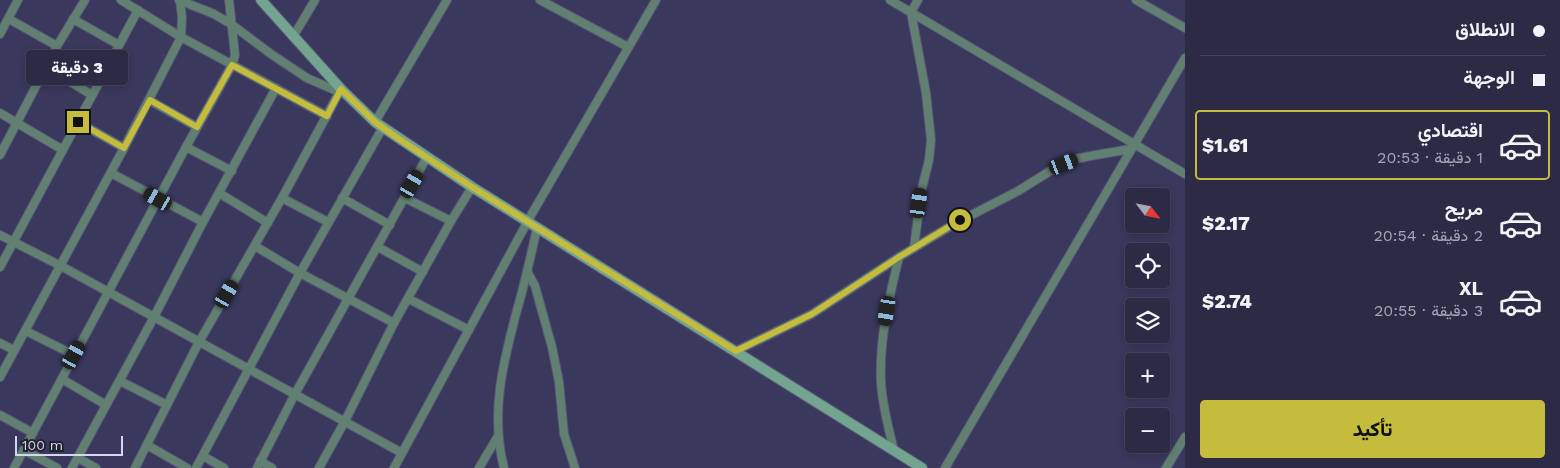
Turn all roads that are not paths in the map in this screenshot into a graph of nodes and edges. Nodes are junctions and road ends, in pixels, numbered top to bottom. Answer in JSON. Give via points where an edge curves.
{"nodes":[{"id":1,"x":18,"y":0,"type":"edge"},
{"id":2,"x":84,"y":0,"type":"edge"},
{"id":3,"x":121,"y":0,"type":"edge"},
{"id":4,"x":180,"y":0,"type":"edge"},
{"id":5,"x":229,"y":0,"type":"edge"},
{"id":6,"x":260,"y":0,"type":"edge"},
{"id":7,"x":315,"y":0,"type":"edge"},
{"id":8,"x":447,"y":0,"type":"edge"},
{"id":9,"x":540,"y":0,"type":"edge"},
{"id":10,"x":656,"y":0,"type":"edge"},
{"id":11,"x":890,"y":0,"type":"edge"},
{"id":12,"x":918,"y":0,"type":"edge"},
{"id":13,"x":1136,"y":0,"type":"edge"},
{"id":14,"x":138,"y":10,"type":"junction"},
{"id":15,"x":911,"y":12,"type":"junction"},
{"id":16,"x":9,"y":19,"type":"junction"},
{"id":17,"x":73,"y":19,"type":"junction"},
{"id":18,"x":231,"y":24,"type":"junction"},
{"id":19,"x":1185,"y":28,"type":"edge"},
{"id":20,"x":0,"y":34,"type":"edge"},
{"id":21,"x":181,"y":37,"type":"junction"},
{"id":22,"x":293,"y":37,"type":"junction"},
{"id":23,"x":119,"y":45,"type":"junction"},
{"id":24,"x":57,"y":46,"type":"junction"},
{"id":25,"x":628,"y":47,"type":"junction"},
{"id":26,"x":1185,"y":58,"type":"edge"},
{"id":27,"x":232,"y":65,"type":"junction"},
{"id":28,"x":46,"y":67,"type":"junction"},
{"id":29,"x":276,"y":88,"type":"junction"},
{"id":30,"x":340,"y":91,"type":"junction"},
{"id":31,"x":92,"y":95,"type":"junction"},
{"id":32,"x":150,"y":100,"type":"junction"},
{"id":33,"x":0,"y":113,"type":"edge"},
{"id":34,"x":327,"y":116,"type":"junction"},
{"id":35,"x":78,"y":122,"type":"junction"},
{"id":36,"x":18,"y":123,"type":"junction"},
{"id":37,"x":379,"y":125,"type":"junction"},
{"id":38,"x":197,"y":127,"type":"junction"},
{"id":39,"x":186,"y":147,"type":"junction"},
{"id":40,"x":1133,"y":147,"type":"junction"},
{"id":41,"x":124,"y":148,"type":"junction"},
{"id":42,"x":63,"y":150,"type":"junction"},
{"id":43,"x":0,"y":155,"type":"edge"},
{"id":44,"x":427,"y":157,"type":"junction"},
{"id":45,"x":232,"y":171,"type":"junction"},
{"id":46,"x":111,"y":172,"type":"junction"},
{"id":47,"x":1185,"y":174,"type":"edge"},
{"id":48,"x":472,"y":187,"type":"junction"},
{"id":49,"x":219,"y":194,"type":"junction"},
{"id":50,"x":282,"y":198,"type":"junction"},
{"id":51,"x":342,"y":198,"type":"junction"},
{"id":52,"x":405,"y":198,"type":"junction"},
{"id":53,"x":158,"y":199,"type":"junction"},
{"id":54,"x":527,"y":221,"type":"junction"},
{"id":55,"x":203,"y":222,"type":"junction"},
{"id":56,"x":328,"y":222,"type":"junction"},
{"id":57,"x":451,"y":222,"type":"junction"},
{"id":58,"x":268,"y":224,"type":"junction"},
{"id":59,"x":390,"y":225,"type":"junction"},
{"id":60,"x":537,"y":228,"type":"junction"},
{"id":61,"x":0,"y":235,"type":"edge"},
{"id":62,"x":13,"y":242,"type":"junction"},
{"id":63,"x":255,"y":246,"type":"junction"},
{"id":64,"x":378,"y":247,"type":"junction"},
{"id":65,"x":914,"y":248,"type":"junction"},
{"id":66,"x":899,"y":257,"type":"junction"},
{"id":67,"x":61,"y":266,"type":"junction"},
{"id":68,"x":0,"y":267,"type":"edge"},
{"id":69,"x":527,"y":271,"type":"junction"},
{"id":70,"x":423,"y":272,"type":"junction"},
{"id":71,"x":300,"y":273,"type":"junction"},
{"id":72,"x":108,"y":292,"type":"junction"},
{"id":73,"x":348,"y":299,"type":"junction"},
{"id":74,"x":409,"y":299,"type":"junction"},
{"id":75,"x":154,"y":317,"type":"junction"},
{"id":76,"x":394,"y":323,"type":"junction"},
{"id":77,"x":469,"y":330,"type":"junction"},
{"id":78,"x":26,"y":331,"type":"junction"},
{"id":79,"x":0,"y":342,"type":"edge"},
{"id":80,"x":199,"y":342,"type":"junction"},
{"id":81,"x":14,"y":350,"type":"junction"},
{"id":82,"x":736,"y":351,"type":"junction"},
{"id":83,"x":74,"y":355,"type":"junction"},
{"id":84,"x":248,"y":368,"type":"junction"},
{"id":85,"x":0,"y":377,"type":"edge"},
{"id":86,"x":62,"y":379,"type":"junction"},
{"id":87,"x":120,"y":381,"type":"junction"},
{"id":88,"x":295,"y":394,"type":"junction"},
{"id":89,"x":167,"y":404,"type":"junction"},
{"id":90,"x":106,"y":405,"type":"junction"},
{"id":91,"x":0,"y":415,"type":"edge"},
{"id":92,"x":345,"y":421,"type":"junction"},
{"id":93,"x":33,"y":433,"type":"junction"},
{"id":94,"x":498,"y":436,"type":"junction"},
{"id":95,"x":1185,"y":437,"type":"edge"},
{"id":96,"x":147,"y":446,"type":"junction"},
{"id":97,"x":24,"y":450,"type":"junction"},
{"id":98,"x":894,"y":451,"type":"junction"},
{"id":99,"x":402,"y":452,"type":"junction"},
{"id":100,"x":203,"y":456,"type":"junction"},
{"id":101,"x":78,"y":458,"type":"junction"},
{"id":102,"x":258,"y":464,"type":"edge"},
{"id":103,"x":14,"y":468,"type":"edge"},
{"id":104,"x":57,"y":468,"type":"edge"},
{"id":105,"x":72,"y":468,"type":"edge"},
{"id":106,"x":96,"y":468,"type":"edge"},
{"id":107,"x":135,"y":468,"type":"edge"},
{"id":108,"x":187,"y":468,"type":"edge"},
{"id":109,"x":196,"y":468,"type":"edge"},
{"id":110,"x":224,"y":468,"type":"edge"},
{"id":111,"x":272,"y":468,"type":"edge"},
{"id":112,"x":319,"y":468,"type":"edge"},
{"id":113,"x":394,"y":468,"type":"edge"},
{"id":114,"x":479,"y":468,"type":"edge"},
{"id":115,"x":504,"y":468,"type":"edge"},
{"id":116,"x":575,"y":468,"type":"edge"},
{"id":117,"x":922,"y":468,"type":"edge"},
{"id":118,"x":945,"y":468,"type":"edge"},
{"id":119,"x":1166,"y":468,"type":"edge"}],
"edges":[{"from":1,"to":16,"type":"street"},
{"from":2,"to":17,"type":"street"},
{"from":3,"to":14,"type":"street"},
{"from":4,"to":18,"type":"street"},
{"from":4,"to":21,"type":"street"},
{"from":5,"to":18,"type":"street"},
{"from":6,"to":22,"type":"street"},
{"from":7,"to":22,"type":"street"},
{"from":8,"to":37,"type":"street"},
{"from":9,"to":25,"type":"street"},
{"from":10,"to":25,"type":"street"},
{"from":11,"to":15,"type":"street"},
{"from":12,"to":15,"type":"street"},
{"from":13,"to":19,"type":"street"},
{"from":14,"to":21,"type":"street"},
{"from":14,"to":23,"type":"street"},
{"from":15,"to":40,"type":"street"},
{"from":15,"to":65,"type":"street","via":[[931,140],[920,192]]},
{"from":16,"to":20,"type":"street"},
{"from":16,"to":24,"type":"street"},
{"from":17,"to":23,"type":"street"},
{"from":17,"to":24,"type":"street"},
{"from":18,"to":27,"type":"street","via":[[235,55]]},
{"from":18,"to":30,"type":"street","via":[[306,78]]},
{"from":21,"to":27,"type":"street"},
{"from":21,"to":32,"type":"street"},
{"from":22,"to":30,"type":"street"},
{"from":23,"to":31,"type":"street"},
{"from":24,"to":28,"type":"street"},
{"from":25,"to":54,"type":"street"},
{"from":26,"to":40,"type":"street"},
{"from":27,"to":29,"type":"street"},
{"from":27,"to":38,"type":"street"},
{"from":28,"to":31,"type":"street"},
{"from":28,"to":36,"type":"street"},
{"from":29,"to":34,"type":"street"},
{"from":29,"to":45,"type":"street"},
{"from":30,"to":34,"type":"street"},
{"from":30,"to":37,"type":"street"},
{"from":31,"to":35,"type":"street"},
{"from":32,"to":38,"type":"street"},
{"from":32,"to":41,"type":"street"},
{"from":33,"to":36,"type":"street"},
{"from":34,"to":50,"type":"street"},
{"from":35,"to":41,"type":"street"},
{"from":35,"to":42,"type":"street"},
{"from":36,"to":42,"type":"street"},
{"from":36,"to":43,"type":"street"},
{"from":37,"to":44,"type":"street"},
{"from":37,"to":51,"type":"street"},
{"from":38,"to":39,"type":"street"},
{"from":39,"to":45,"type":"street"},
{"from":39,"to":53,"type":"street"},
{"from":40,"to":47,"type":"street"},
{"from":40,"to":65,"type":"street","via":[[1064,164]]},
{"from":40,"to":118,"type":"street"},
{"from":41,"to":46,"type":"street"},
{"from":42,"to":62,"type":"street"},
{"from":44,"to":48,"type":"street"},
{"from":44,"to":52,"type":"street"},
{"from":45,"to":49,"type":"street"},
{"from":46,"to":53,"type":"street"},
{"from":46,"to":67,"type":"street"},
{"from":48,"to":54,"type":"street"},
{"from":48,"to":57,"type":"street"},
{"from":49,"to":55,"type":"street"},
{"from":49,"to":58,"type":"street"},
{"from":50,"to":56,"type":"street"},
{"from":50,"to":58,"type":"street"},
{"from":51,"to":56,"type":"street"},
{"from":51,"to":59,"type":"street"},
{"from":52,"to":57,"type":"street"},
{"from":52,"to":59,"type":"street"},
{"from":53,"to":55,"type":"street"},
{"from":53,"to":72,"type":"street"},
{"from":54,"to":60,"type":"street"},
{"from":54,"to":77,"type":"street"},
{"from":55,"to":75,"type":"street"},
{"from":56,"to":71,"type":"street"},
{"from":57,"to":70,"type":"street"},
{"from":58,"to":63,"type":"street"},
{"from":59,"to":64,"type":"street"},
{"from":60,"to":69,"type":"street"},
{"from":60,"to":82,"type":"street"},
{"from":61,"to":62,"type":"street"},
{"from":62,"to":67,"type":"street"},
{"from":62,"to":68,"type":"street"},
{"from":63,"to":71,"type":"street"},
{"from":63,"to":80,"type":"street"},
{"from":64,"to":70,"type":"street"},
{"from":64,"to":73,"type":"street"},
{"from":65,"to":66,"type":"street"},
{"from":66,"to":82,"type":"street","via":[[812,314]]},
{"from":66,"to":98,"type":"street","via":[[888,300],[881,362],[881,384]]},
{"from":67,"to":72,"type":"street"},
{"from":67,"to":78,"type":"street"},
{"from":69,"to":94,"type":"street","via":[[502,373]]},
{"from":69,"to":116,"type":"street","via":[[535,286],[552,347],[564,434]]},
{"from":70,"to":74,"type":"street"},
{"from":71,"to":73,"type":"street"},
{"from":71,"to":84,"type":"street"},
{"from":72,"to":75,"type":"street"},
{"from":72,"to":83,"type":"street"},
{"from":73,"to":76,"type":"street"},
{"from":73,"to":88,"type":"street"},
{"from":74,"to":76,"type":"street"},
{"from":74,"to":77,"type":"street"},
{"from":75,"to":80,"type":"street"},
{"from":75,"to":87,"type":"street"},
{"from":76,"to":92,"type":"street"},
{"from":77,"to":99,"type":"street"},
{"from":78,"to":81,"type":"street"},
{"from":78,"to":83,"type":"street"},
{"from":79,"to":81,"type":"street"},
{"from":80,"to":84,"type":"street"},
{"from":80,"to":89,"type":"street"},
{"from":81,"to":85,"type":"street"},
{"from":82,"to":98,"type":"street"},
{"from":83,"to":86,"type":"street"},
{"from":84,"to":88,"type":"street"},
{"from":84,"to":100,"type":"street"},
{"from":86,"to":90,"type":"street"},
{"from":86,"to":93,"type":"street"},
{"from":87,"to":89,"type":"street"},
{"from":87,"to":90,"type":"street"},
{"from":88,"to":92,"type":"street"},
{"from":88,"to":102,"type":"street"},
{"from":89,"to":96,"type":"street"},
{"from":90,"to":101,"type":"street"},
{"from":91,"to":93,"type":"street"},
{"from":92,"to":99,"type":"street"},
{"from":92,"to":112,"type":"street"},
{"from":93,"to":97,"type":"street"},
{"from":94,"to":114,"type":"street"},
{"from":94,"to":115,"type":"street"},
{"from":95,"to":119,"type":"street"},
{"from":96,"to":107,"type":"street"},
{"from":96,"to":108,"type":"street"},
{"from":97,"to":103,"type":"street"},
{"from":97,"to":104,"type":"street"},
{"from":98,"to":117,"type":"street"},
{"from":99,"to":113,"type":"street"},
{"from":100,"to":109,"type":"street"},
{"from":100,"to":110,"type":"street"},
{"from":101,"to":105,"type":"street"},
{"from":101,"to":106,"type":"street"},
{"from":102,"to":111,"type":"street"}]}
